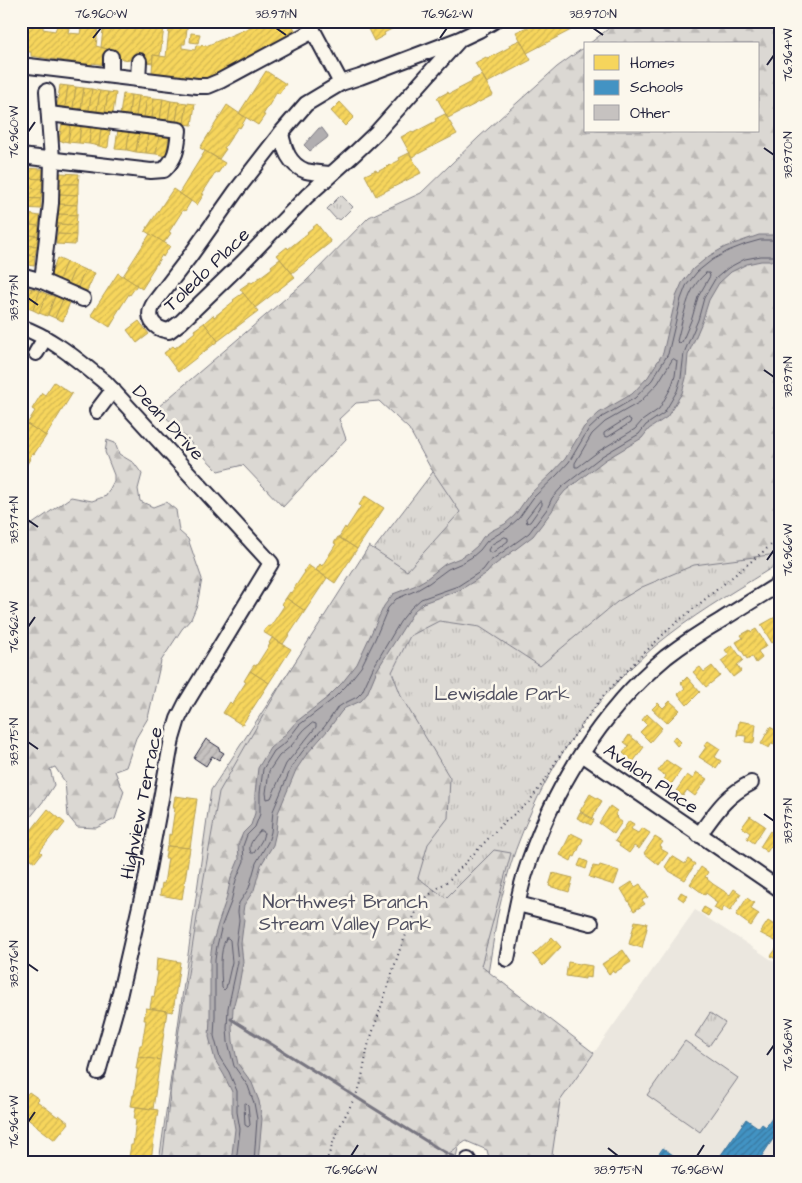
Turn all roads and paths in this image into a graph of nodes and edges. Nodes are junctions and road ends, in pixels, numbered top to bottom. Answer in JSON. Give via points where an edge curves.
{"nodes":[{"id":1,"x":494,"y":21,"type":"edge"},
{"id":2,"x":310,"y":26,"type":"edge"},
{"id":3,"x":460,"y":39,"type":"junction"},
{"id":4,"x":110,"y":57,"type":"dead end"},
{"id":5,"x":139,"y":61,"type":"dead end"},
{"id":6,"x":21,"y":66,"type":"edge"},
{"id":7,"x":111,"y":75,"type":"junction"},
{"id":8,"x":138,"y":79,"type":"junction"},
{"id":9,"x":341,"y":82,"type":"junction"},
{"id":10,"x":47,"y":91,"type":"dead end"},
{"id":11,"x":49,"y":114,"type":"junction"},
{"id":12,"x":281,"y":133,"type":"junction"},
{"id":13,"x":21,"y":156,"type":"edge"},
{"id":14,"x":52,"y":159,"type":"junction"},
{"id":15,"x":330,"y":174,"type":"junction"},
{"id":16,"x":21,"y":274,"type":"edge"},
{"id":17,"x":42,"y":281,"type":"junction"},
{"id":18,"x":83,"y":299,"type":"dead end"},
{"id":19,"x":21,"y":327,"type":"edge"},
{"id":20,"x":45,"y":338,"type":"junction"},
{"id":21,"x":36,"y":353,"type":"dead end"},
{"id":22,"x":113,"y":390,"type":"junction"},
{"id":23,"x":97,"y":411,"type":"dead end"},
{"id":24,"x":781,"y":537,"type":"edge"},
{"id":25,"x":271,"y":563,"type":"joint"},
{"id":26,"x":781,"y":583,"type":"edge"},
{"id":27,"x":582,"y":754,"type":"junction"},
{"id":28,"x":751,"y":783,"type":"dead end"},
{"id":29,"x":699,"y":835,"type":"junction"},
{"id":30,"x":781,"y":890,"type":"edge"},
{"id":31,"x":518,"y":904,"type":"junction"},
{"id":32,"x":591,"y":923,"type":"dead end"},
{"id":33,"x":507,"y":959,"type":"dead end"},
{"id":34,"x":98,"y":1072,"type":"dead end"},
{"id":35,"x":326,"y":1162,"type":"edge"}],
"edges":[{"from":1,"to":3,"type":"street","name":"Toledo Place"},
{"from":2,"to":8,"type":"street","via":[[208,86]]},
{"from":2,"to":9,"type":"street"},
{"from":3,"to":9,"type":"street","name":"Toledo Place"},
{"from":3,"to":15,"type":"street","name":"Toledo Place","via":[[377,132]]},
{"from":4,"to":7,"type":"street"},
{"from":5,"to":8,"type":"street"},
{"from":6,"to":7,"type":"street"},
{"from":7,"to":8,"type":"street"},
{"from":9,"to":12,"type":"street","name":"Toledo Place","via":[[306,104]]},
{"from":10,"to":11,"type":"street"},
{"from":11,"to":14,"type":"street"},
{"from":11,"to":14,"type":"street","via":[[179,130],[172,162],[164,170]]},
{"from":12,"to":15,"type":"street","via":[[284,148],[295,165],[307,171]]},
{"from":12,"to":15,"type":"street","name":"Toledo Place","via":[[150,309],[150,317],[157,328],[169,331],[181,322]]},
{"from":13,"to":14,"type":"street"},
{"from":14,"to":17,"type":"street","via":[[51,203]]},
{"from":16,"to":17,"type":"street"},
{"from":17,"to":18,"type":"street"},
{"from":19,"to":20,"type":"street","name":"Dean Drive"},
{"from":20,"to":21,"type":"street"},
{"from":20,"to":22,"type":"street","name":"Dean Drive","via":[[78,359]]},
{"from":22,"to":23,"type":"street"},
{"from":22,"to":25,"type":"street","name":"Dean Drive"},
{"from":24,"to":35,"type":"path","via":[[670,628],[638,659],[603,696],[528,803],[498,828],[449,880],[420,903],[400,949],[368,1046],[360,1087]]},
{"from":25,"to":34,"type":"street","name":"Highview Terrace","via":[[186,703],[175,727],[146,880]]},
{"from":26,"to":27,"type":"street","via":[[662,661],[617,706]]},
{"from":27,"to":29,"type":"street","name":"Avalon Place"},
{"from":27,"to":31,"type":"street","via":[[544,824],[525,874]]},
{"from":28,"to":29,"type":"street","name":"Avalon Place","via":[[723,802]]},
{"from":29,"to":30,"type":"street","name":"Avalon Place"},
{"from":31,"to":32,"type":"street"},
{"from":31,"to":33,"type":"street"}]}
